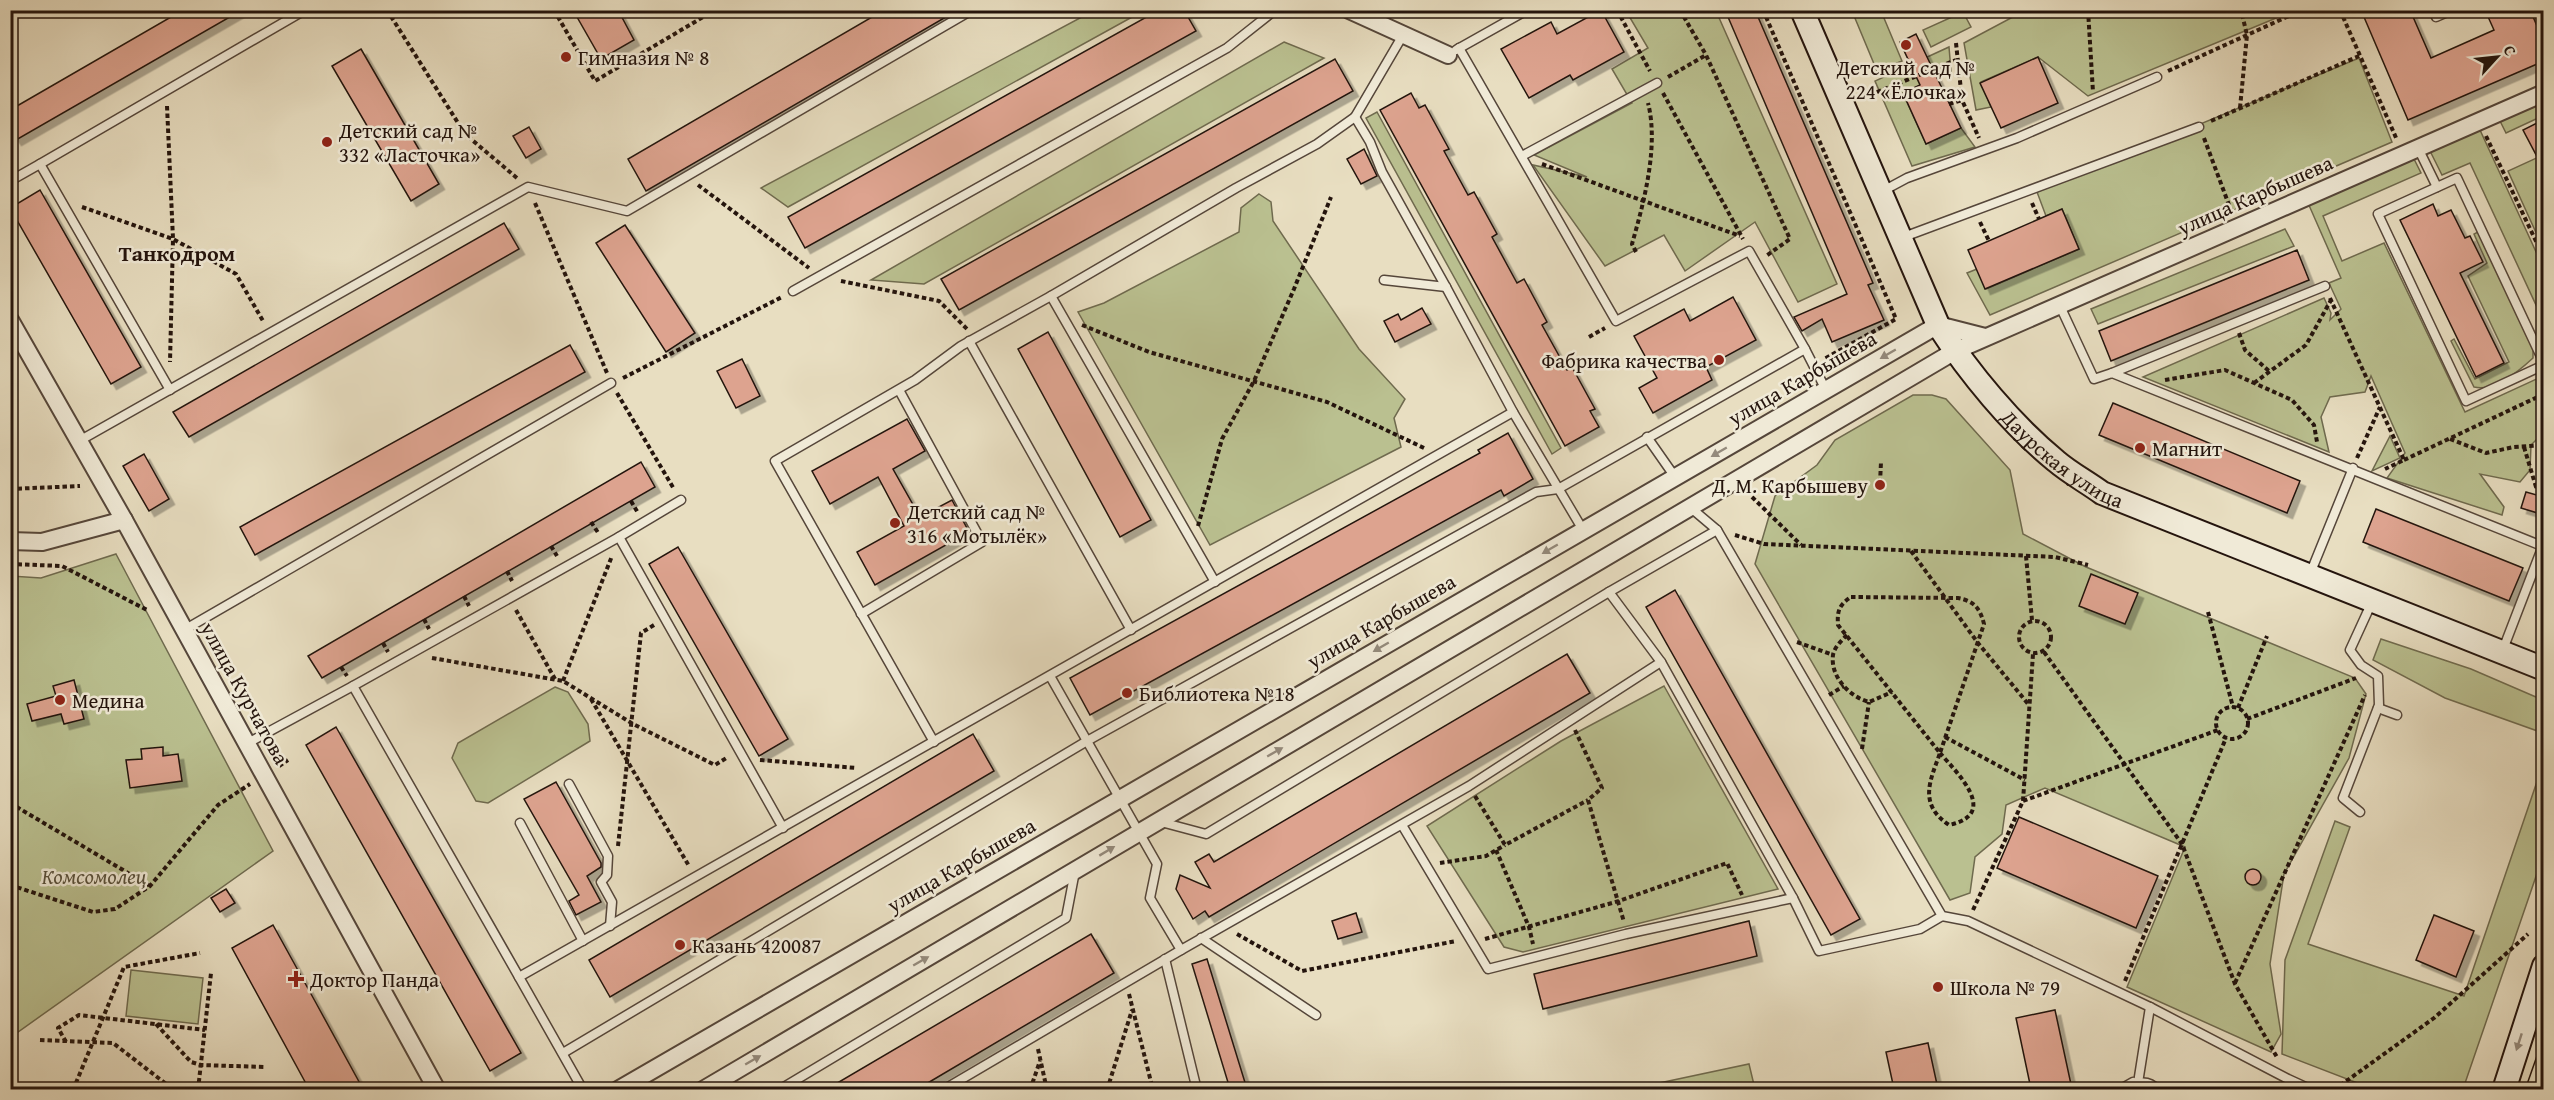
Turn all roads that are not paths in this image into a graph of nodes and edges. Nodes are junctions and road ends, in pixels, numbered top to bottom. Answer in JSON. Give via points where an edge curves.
{"nodes":[{"id":1,"x":305,"y":10,"type":"edge"},
{"id":2,"x":972,"y":10,"type":"edge"},
{"id":3,"x":1275,"y":10,"type":"edge"},
{"id":4,"x":1349,"y":10,"type":"edge"},
{"id":5,"x":1527,"y":10,"type":"edge"},
{"id":6,"x":1802,"y":10,"type":"edge"},
{"id":7,"x":2433,"y":10,"type":"edge"},
{"id":8,"x":2452,"y":10,"type":"edge"},
{"id":9,"x":1403,"y":35,"type":"junction"},
{"id":10,"x":1453,"y":52,"type":"junction"},
{"id":11,"x":2157,"y":76,"type":"road end"},
{"id":12,"x":1657,"y":83,"type":"road end"},
{"id":13,"x":2544,"y":93,"type":"edge"},
{"id":14,"x":1355,"y":117,"type":"junction"},
{"id":15,"x":2199,"y":127,"type":"road end"},
{"id":16,"x":2411,"y":151,"type":"junction"},
{"id":17,"x":1522,"y":156,"type":"junction"},
{"id":18,"x":40,"y":164,"type":"junction"},
{"id":19,"x":10,"y":181,"type":"edge"},
{"id":20,"x":2437,"y":187,"type":"junction"},
{"id":21,"x":1881,"y":192,"type":"junction"},
{"id":22,"x":1900,"y":238,"type":"junction"},
{"id":23,"x":1384,"y":280,"type":"dead end"},
{"id":24,"x":2325,"y":286,"type":"road end"},
{"id":25,"x":1446,"y":287,"type":"junction"},
{"id":26,"x":793,"y":291,"type":"road end"},
{"id":27,"x":1051,"y":296,"type":"junction"},
{"id":28,"x":2060,"y":306,"type":"junction"},
{"id":29,"x":10,"y":320,"type":"edge"},
{"id":30,"x":1938,"y":325,"type":"junction"},
{"id":31,"x":1985,"y":337,"type":"junction"},
{"id":32,"x":969,"y":341,"type":"junction"},
{"id":33,"x":1805,"y":350,"type":"junction"},
{"id":34,"x":1955,"y":351,"type":"junction"},
{"id":35,"x":2544,"y":364,"type":"edge"},
{"id":36,"x":2112,"y":373,"type":"junction"},
{"id":37,"x":611,"y":383,"type":"road end"},
{"id":38,"x":170,"y":390,"type":"junction"},
{"id":39,"x":899,"y":390,"type":"junction"},
{"id":40,"x":1826,"y":390,"type":"junction"},
{"id":41,"x":1513,"y":412,"type":"junction"},
{"id":42,"x":1647,"y":437,"type":"junction"},
{"id":43,"x":79,"y":441,"type":"junction"},
{"id":44,"x":2353,"y":468,"type":"junction"},
{"id":45,"x":1675,"y":477,"type":"junction"},
{"id":46,"x":1558,"y":489,"type":"junction"},
{"id":47,"x":681,"y":500,"type":"road end"},
{"id":48,"x":1691,"y":508,"type":"junction"},
{"id":49,"x":124,"y":520,"type":"junction"},
{"id":50,"x":1583,"y":530,"type":"junction"},
{"id":51,"x":1717,"y":530,"type":"junction"},
{"id":52,"x":619,"y":537,"type":"junction"},
{"id":53,"x":10,"y":541,"type":"edge"},
{"id":54,"x":2543,"y":544,"type":"edge"},
{"id":55,"x":2309,"y":577,"type":"junction"},
{"id":56,"x":1215,"y":582,"type":"junction"},
{"id":57,"x":1609,"y":592,"type":"junction"},
{"id":58,"x":2372,"y":602,"type":"junction"},
{"id":59,"x":861,"y":614,"type":"junction"},
{"id":60,"x":184,"y":630,"type":"junction"},
{"id":61,"x":1131,"y":630,"type":"junction"},
{"id":62,"x":2501,"y":652,"type":"junction"},
{"id":63,"x":1660,"y":662,"type":"junction"},
{"id":64,"x":2544,"y":669,"type":"edge"},
{"id":65,"x":1050,"y":676,"type":"junction"},
{"id":66,"x":353,"y":686,"type":"junction"},
{"id":67,"x":2378,"y":708,"type":"junction"},
{"id":68,"x":2397,"y":715,"type":"dead end"},
{"id":69,"x":1088,"y":741,"type":"junction"},
{"id":70,"x":934,"y":742,"type":"junction"},
{"id":71,"x":246,"y":744,"type":"junction"},
{"id":72,"x":569,"y":784,"type":"dead end"},
{"id":73,"x":1121,"y":798,"type":"junction"},
{"id":74,"x":2360,"y":812,"type":"dead end"},
{"id":75,"x":1158,"y":821,"type":"junction"},
{"id":76,"x":520,"y":823,"type":"dead end"},
{"id":77,"x":1402,"y":825,"type":"junction"},
{"id":78,"x":783,"y":828,"type":"junction"},
{"id":79,"x":1140,"y":832,"type":"junction"},
{"id":80,"x":1074,"y":871,"type":"junction"},
{"id":81,"x":1793,"y":898,"type":"junction"},
{"id":82,"x":1942,"y":916,"type":"junction"},
{"id":83,"x":610,"y":926,"type":"junction"},
{"id":84,"x":1201,"y":938,"type":"junction"},
{"id":85,"x":583,"y":941,"type":"junction"},
{"id":86,"x":1181,"y":950,"type":"junction"},
{"id":87,"x":1165,"y":959,"type":"junction"},
{"id":88,"x":2544,"y":966,"type":"edge"},
{"id":89,"x":519,"y":977,"type":"junction"},
{"id":90,"x":2150,"y":1006,"type":"junction"},
{"id":91,"x":1316,"y":1015,"type":"dead end"},
{"id":92,"x":563,"y":1053,"type":"junction"},
{"id":93,"x":2138,"y":1081,"type":"junction"},
{"id":94,"x":437,"y":1089,"type":"edge"},
{"id":95,"x":584,"y":1089,"type":"edge"},
{"id":96,"x":618,"y":1089,"type":"edge"},
{"id":97,"x":703,"y":1089,"type":"edge"},
{"id":98,"x":778,"y":1089,"type":"edge"},
{"id":99,"x":943,"y":1089,"type":"edge"},
{"id":100,"x":1197,"y":1089,"type":"edge"},
{"id":101,"x":2119,"y":1089,"type":"edge"},
{"id":102,"x":2128,"y":1089,"type":"edge"},
{"id":103,"x":2158,"y":1089,"type":"edge"},
{"id":104,"x":2312,"y":1089,"type":"edge"},
{"id":105,"x":2504,"y":1089,"type":"edge"}],
"edges":[{"from":1,"to":18,"type":"lane"},
{"from":2,"to":38,"type":"lane","via":[[627,211],[528,188]]},
{"from":3,"to":26,"type":"lane","via":[[1227,48]]},
{"from":4,"to":9,"type":"street"},
{"from":5,"to":10,"type":"lane"},
{"from":6,"to":21,"type":"street","name":"Даурская улица"},
{"from":7,"to":8,"type":"lane","via":[[2436,17]]},
{"from":9,"to":10,"type":"street"},
{"from":9,"to":14,"type":"lane"},
{"from":10,"to":17,"type":"lane"},
{"from":11,"to":21,"type":"lane"},
{"from":12,"to":17,"type":"lane"},
{"from":13,"to":16,"type":"street","name":"улица Карбышева"},
{"from":14,"to":25,"type":"lane"},
{"from":14,"to":27,"type":"lane","via":[[1317,144]]},
{"from":15,"to":22,"type":"lane"},
{"from":16,"to":20,"type":"lane"},
{"from":16,"to":28,"type":"street","name":"улица Карбышева"},
{"from":17,"to":33,"type":"lane","via":[[1616,321],[1749,251]]},
{"from":18,"to":19,"type":"lane"},
{"from":18,"to":38,"type":"lane"},
{"from":20,"to":35,"type":"lane","via":[[2457,178]]},
{"from":20,"to":35,"type":"lane","via":[[2378,214],[2466,401]]},
{"from":21,"to":22,"type":"street","name":"Даурская улица"},
{"from":22,"to":30,"type":"street","name":"Даурская улица"},
{"from":23,"to":25,"type":"lane"},
{"from":24,"to":36,"type":"lane"},
{"from":25,"to":41,"type":"lane"},
{"from":27,"to":32,"type":"lane"},
{"from":27,"to":56,"type":"lane"},
{"from":28,"to":31,"type":"street","name":"улица Карбышева"},
{"from":28,"to":36,"type":"lane","via":[[2094,379]]},
{"from":29,"to":43,"type":"street","name":"улица Курчатова"},
{"from":30,"to":31,"type":"street"},
{"from":30,"to":34,"type":"street","name":"Даурская улица"},
{"from":30,"to":40,"type":"street","name":"улица Карбышева","one_way":true},
{"from":31,"to":34,"type":"street","name":"улица Карбышева"},
{"from":32,"to":39,"type":"lane"},
{"from":32,"to":61,"type":"lane"},
{"from":33,"to":40,"type":"lane"},
{"from":33,"to":42,"type":"lane"},
{"from":34,"to":48,"type":"street","name":"улица Карбышева"},
{"from":34,"to":55,"type":"street","name":"Даурская улица","via":[[2022,431],[2057,462],[2102,493]]},
{"from":36,"to":44,"type":"lane"},
{"from":37,"to":60,"type":"lane"},
{"from":38,"to":43,"type":"lane"},
{"from":39,"to":59,"type":"lane","via":[[982,543]]},
{"from":39,"to":59,"type":"lane","via":[[776,461]]},
{"from":40,"to":45,"type":"street","name":"улица Карбышева","one_way":true},
{"from":41,"to":46,"type":"lane"},
{"from":41,"to":56,"type":"lane"},
{"from":42,"to":45,"type":"lane"},
{"from":42,"to":46,"type":"lane"},
{"from":43,"to":49,"type":"street","name":"улица Курчатова"},
{"from":44,"to":54,"type":"lane"},
{"from":44,"to":55,"type":"lane"},
{"from":45,"to":50,"type":"street","name":"улица Карбышева"},
{"from":46,"to":50,"type":"lane"},
{"from":46,"to":69,"type":"lane","via":[[1536,492]]},
{"from":47,"to":52,"type":"lane"},
{"from":48,"to":51,"type":"lane"},
{"from":75,"to":48,"type":"street","name":"улица Карбышева","one_way":true},
{"from":49,"to":53,"type":"street","via":[[42,542]]},
{"from":49,"to":60,"type":"street","name":"улица Курчатова"},
{"from":50,"to":73,"type":"street","name":"улица Карбышева","one_way":true},
{"from":51,"to":57,"type":"lane"},
{"from":51,"to":82,"type":"lane"},
{"from":52,"to":66,"type":"lane"},
{"from":52,"to":78,"type":"lane"},
{"from":54,"to":62,"type":"lane"},
{"from":55,"to":58,"type":"street","name":"Даурская улица"},
{"from":56,"to":61,"type":"lane"},
{"from":57,"to":63,"type":"lane"},
{"from":57,"to":75,"type":"lane","via":[[1206,834]]},
{"from":58,"to":62,"type":"street","name":"Даурская улица"},
{"from":58,"to":67,"type":"lane","via":[[2350,650],[2361,664],[2379,676]]},
{"from":59,"to":70,"type":"lane"},
{"from":60,"to":71,"type":"street","name":"улица Курчатова"},
{"from":61,"to":65,"type":"lane"},
{"from":62,"to":64,"type":"street","name":"Даурская улица"},
{"from":63,"to":77,"type":"lane","via":[[1571,722]]},
{"from":63,"to":81,"type":"lane"},
{"from":65,"to":69,"type":"lane"},
{"from":65,"to":70,"type":"lane"},
{"from":66,"to":71,"type":"lane"},
{"from":66,"to":89,"type":"lane"},
{"from":67,"to":68,"type":"lane"},
{"from":67,"to":74,"type":"lane","via":[[2343,798]]},
{"from":69,"to":73,"type":"lane"},
{"from":69,"to":92,"type":"lane"},
{"from":70,"to":78,"type":"lane"},
{"from":71,"to":94,"type":"street","name":"улица Курчатова"},
{"from":72,"to":83,"type":"lane","via":[[608,856],[607,875],[601,882],[612,902]]},
{"from":73,"to":79,"type":"lane"},
{"from":73,"to":96,"type":"street","name":"улица Карбышева"},
{"from":75,"to":79,"type":"street","name":"улица Карбышева"},
{"from":76,"to":85,"type":"lane"},
{"from":77,"to":81,"type":"lane","via":[[1488,969]]},
{"from":77,"to":84,"type":"lane"},
{"from":78,"to":83,"type":"lane"},
{"from":80,"to":79,"type":"street","name":"улица Карбышева","one_way":true},
{"from":79,"to":86,"type":"lane","via":[[1157,864],[1150,898]]},
{"from":97,"to":80,"type":"street","name":"улица Карбышева","one_way":true},
{"from":80,"to":98,"type":"lane","via":[[1066,918]]},
{"from":81,"to":82,"type":"lane","via":[[1819,951],[1920,929]]},
{"from":82,"to":90,"type":"lane","via":[[1968,921]]},
{"from":83,"to":85,"type":"lane"},
{"from":84,"to":86,"type":"lane"},
{"from":84,"to":91,"type":"lane"},
{"from":85,"to":89,"type":"lane"},
{"from":86,"to":87,"type":"lane"},
{"from":87,"to":99,"type":"lane"},
{"from":87,"to":100,"type":"lane"},
{"from":88,"to":105,"type":"street","one_way":true},
{"from":89,"to":92,"type":"lane"},
{"from":90,"to":93,"type":"lane"},
{"from":90,"to":104,"type":"lane"},
{"from":92,"to":95,"type":"lane"},
{"from":93,"to":101,"type":"lane"},
{"from":93,"to":102,"type":"lane"},
{"from":93,"to":103,"type":"lane"}]}
